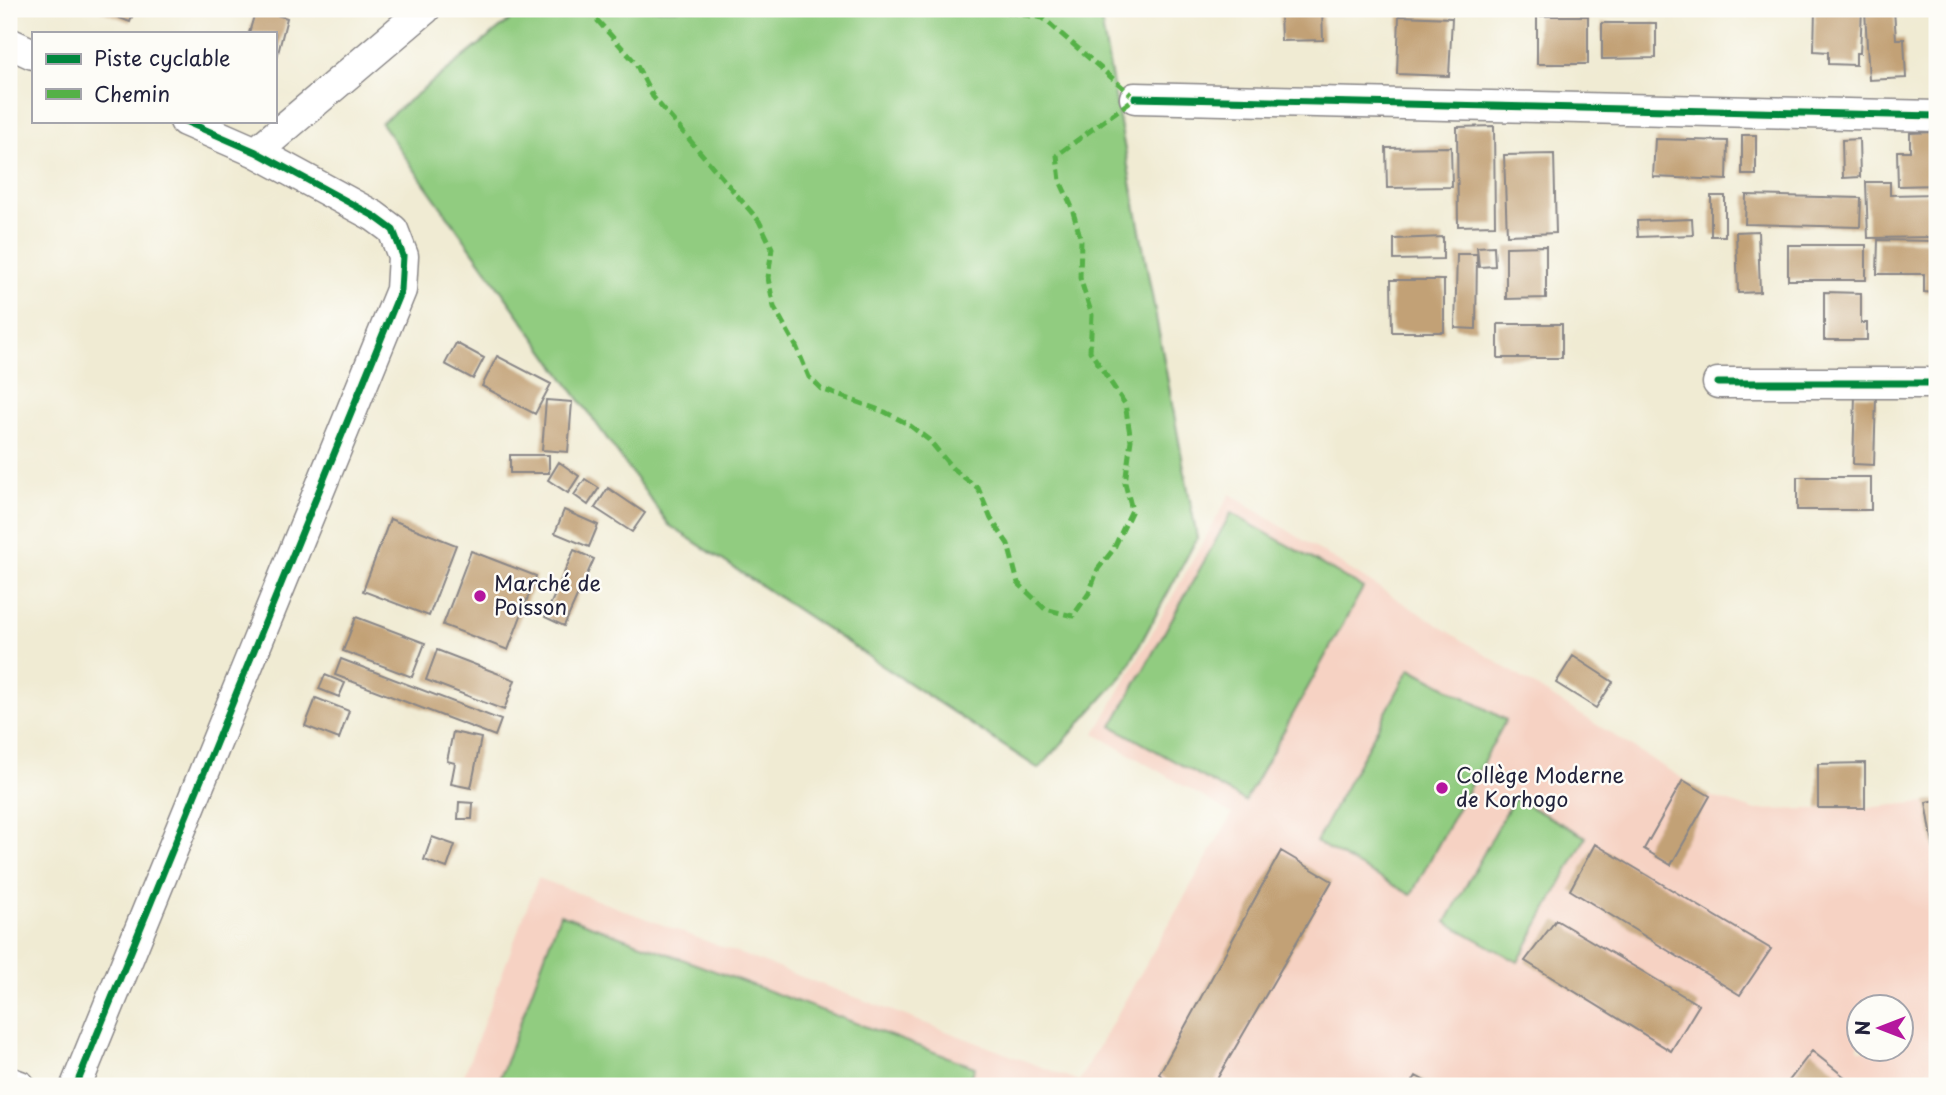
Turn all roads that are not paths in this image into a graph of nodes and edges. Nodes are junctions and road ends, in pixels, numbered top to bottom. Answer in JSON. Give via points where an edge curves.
{"nodes":[{"id":1,"x":425,"y":9,"type":"edge"},
{"id":2,"x":9,"y":43,"type":"edge"},
{"id":3,"x":32,"y":54,"type":"edge"},
{"id":4,"x":1135,"y":98,"type":"dead end"},
{"id":5,"x":1937,"y":116,"type":"edge"},
{"id":6,"x":187,"y":122,"type":"edge"},
{"id":7,"x":256,"y":152,"type":"junction"},
{"id":8,"x":1718,"y":383,"type":"dead end"},
{"id":9,"x":1937,"y":383,"type":"edge"},
{"id":10,"x":9,"y":1082,"type":"edge"},
{"id":11,"x":19,"y":1086,"type":"edge"},
{"id":12,"x":76,"y":1086,"type":"edge"}],
"edges":[{"from":1,"to":7,"type":"street"},
{"from":2,"to":3,"type":"street"},
{"from":4,"to":5,"type":"street"},
{"from":6,"to":7,"type":"street"},
{"from":7,"to":12,"type":"street","via":[[393,230],[403,257],[401,290]]},
{"from":8,"to":9,"type":"street"},
{"from":10,"to":11,"type":"street"}]}
